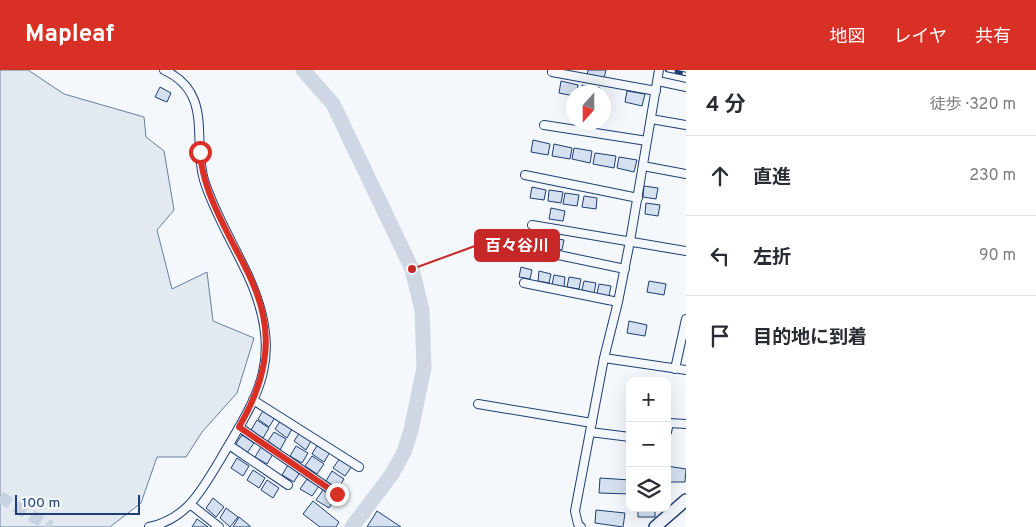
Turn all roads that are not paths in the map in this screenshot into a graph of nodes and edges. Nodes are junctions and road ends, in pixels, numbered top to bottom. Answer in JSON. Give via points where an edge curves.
{"nodes":[{"id":1,"x":164,"y":70,"type":"edge"},
{"id":2,"x":660,"y":70,"type":"edge"},
{"id":3,"x":552,"y":72,"type":"dead end"},
{"id":4,"x":658,"y":81,"type":"junction"},
{"id":5,"x":686,"y":87,"type":"edge"},
{"id":6,"x":656,"y":91,"type":"junction"},
{"id":7,"x":651,"y":119,"type":"junction"},
{"id":8,"x":544,"y":125,"type":"dead end"},
{"id":9,"x":686,"y":125,"type":"edge"},
{"id":10,"x":647,"y":140,"type":"junction"},
{"id":11,"x":643,"y":166,"type":"junction"},
{"id":12,"x":686,"y":174,"type":"edge"},
{"id":13,"x":525,"y":175,"type":"dead end"},
{"id":14,"x":638,"y":198,"type":"junction"},
{"id":15,"x":532,"y":225,"type":"dead end"},
{"id":16,"x":630,"y":242,"type":"junction"},
{"id":17,"x":686,"y":251,"type":"edge"},
{"id":18,"x":549,"y":253,"type":"dead end"},
{"id":19,"x":625,"y":269,"type":"junction"},
{"id":20,"x":524,"y":283,"type":"dead end"},
{"id":21,"x":618,"y":302,"type":"junction"},
{"id":22,"x":686,"y":319,"type":"edge"},
{"id":23,"x":604,"y":358,"type":"junction"},
{"id":24,"x":676,"y":369,"type":"junction"},
{"id":25,"x":686,"y":370,"type":"edge"},
{"id":26,"x":253,"y":400,"type":"junction"},
{"id":27,"x":478,"y":404,"type":"dead end"},
{"id":28,"x":592,"y":423,"type":"junction"},
{"id":29,"x":671,"y":423,"type":"edge"},
{"id":30,"x":686,"y":424,"type":"edge"},
{"id":31,"x":239,"y":427,"type":"junction"},
{"id":32,"x":590,"y":432,"type":"junction"},
{"id":33,"x":626,"y":436,"type":"edge"},
{"id":34,"x":228,"y":445,"type":"junction"},
{"id":35,"x":360,"y":467,"type":"dead end"},
{"id":36,"x":288,"y":485,"type":"dead end"},
{"id":37,"x":337,"y":494,"type":"dead end"},
{"id":38,"x":686,"y":500,"type":"edge"},
{"id":39,"x":190,"y":504,"type":"junction"},
{"id":40,"x":149,"y":527,"type":"edge"},
{"id":41,"x":219,"y":527,"type":"edge"},
{"id":42,"x":581,"y":527,"type":"edge"},
{"id":43,"x":655,"y":527,"type":"edge"}],
"edges":[{"from":1,"to":26,"type":"street","via":[[181,80],[196,103],[204,180],[263,314],[266,342],[264,371]]},
{"from":2,"to":4,"type":"street"},
{"from":3,"to":6,"type":"street"},
{"from":4,"to":5,"type":"street"},
{"from":4,"to":6,"type":"street"},
{"from":6,"to":7,"type":"street"},
{"from":7,"to":9,"type":"street"},
{"from":7,"to":10,"type":"street"},
{"from":8,"to":10,"type":"street"},
{"from":10,"to":11,"type":"street"},
{"from":11,"to":12,"type":"street"},
{"from":11,"to":14,"type":"street"},
{"from":13,"to":14,"type":"street"},
{"from":14,"to":16,"type":"street"},
{"from":15,"to":16,"type":"street"},
{"from":16,"to":17,"type":"street"},
{"from":16,"to":19,"type":"street"},
{"from":18,"to":19,"type":"street"},
{"from":19,"to":21,"type":"street"},
{"from":20,"to":21,"type":"street"},
{"from":21,"to":23,"type":"street"},
{"from":22,"to":24,"type":"street"},
{"from":23,"to":24,"type":"street"},
{"from":23,"to":28,"type":"street"},
{"from":24,"to":25,"type":"street"},
{"from":26,"to":31,"type":"street"},
{"from":26,"to":35,"type":"street"},
{"from":27,"to":28,"type":"street"},
{"from":28,"to":32,"type":"street"},
{"from":29,"to":30,"type":"street"},
{"from":31,"to":34,"type":"street"},
{"from":31,"to":37,"type":"street"},
{"from":32,"to":33,"type":"street"},
{"from":32,"to":42,"type":"street","via":[[575,511]]},
{"from":34,"to":36,"type":"street"},
{"from":34,"to":39,"type":"street"},
{"from":38,"to":43,"type":"main road"},
{"from":39,"to":40,"type":"street","via":[[172,519]]},
{"from":39,"to":41,"type":"street"}]}
